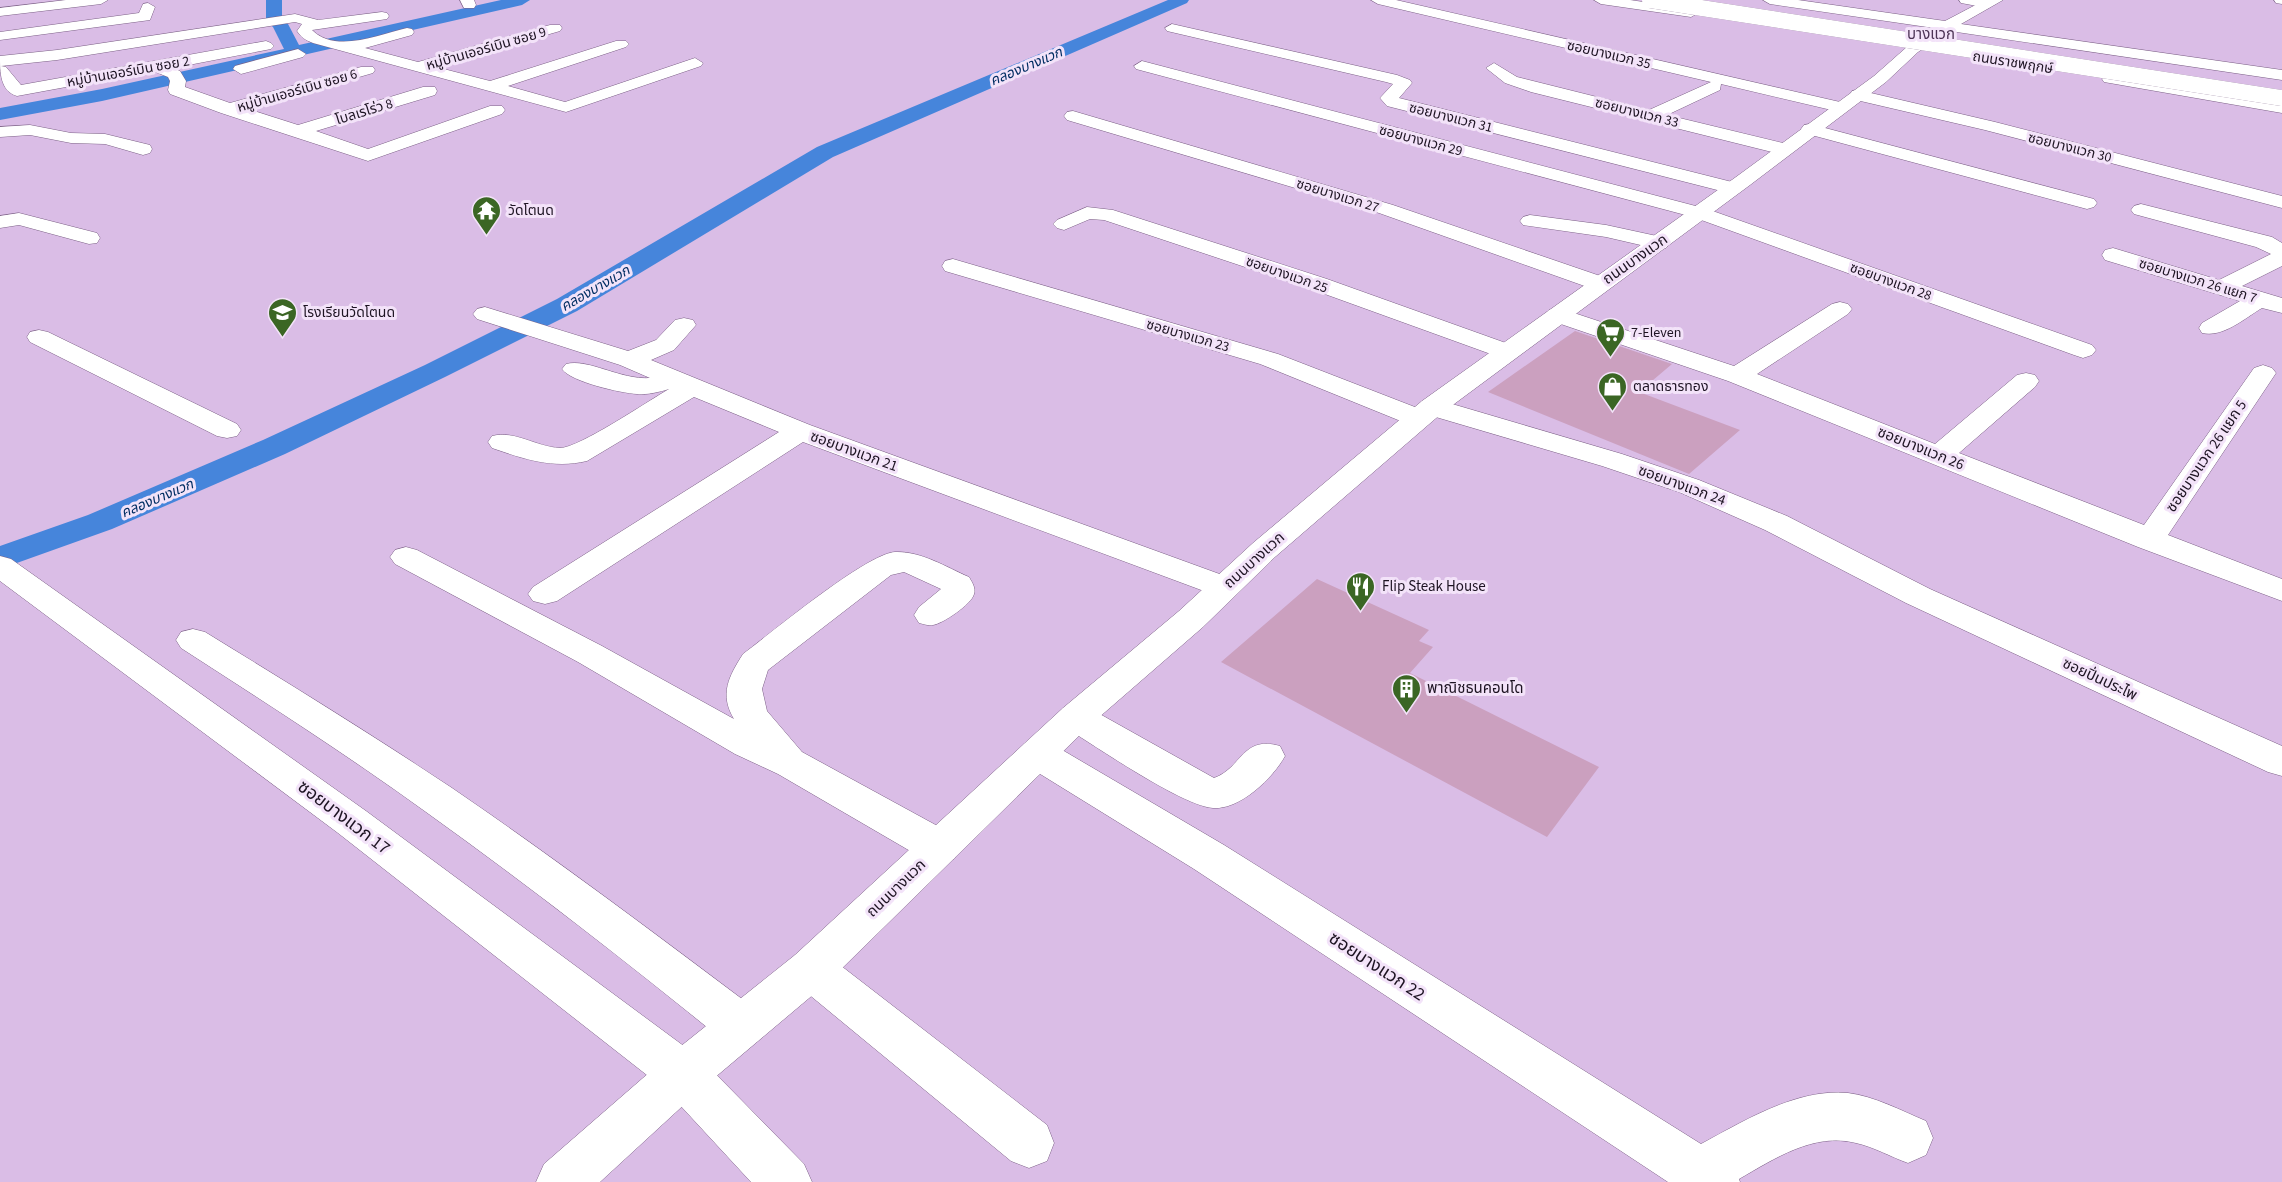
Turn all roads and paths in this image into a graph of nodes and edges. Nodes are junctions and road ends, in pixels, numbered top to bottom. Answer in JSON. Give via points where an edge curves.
{"nodes":[{"id":1,"x":6,"y":0,"type":"edge"},
{"id":2,"x":101,"y":0,"type":"edge"},
{"id":3,"x":1378,"y":0,"type":"edge"},
{"id":4,"x":1601,"y":0,"type":"edge"},
{"id":5,"x":1650,"y":0,"type":"edge"},
{"id":6,"x":1718,"y":0,"type":"edge"},
{"id":7,"x":1770,"y":0,"type":"edge"},
{"id":8,"x":1966,"y":0,"type":"edge"},
{"id":9,"x":55,"y":2,"type":"edge"},
{"id":10,"x":1992,"y":2,"type":"edge"},
{"id":11,"x":0,"y":3,"type":"edge"},
{"id":12,"x":148,"y":7,"type":"dead end"},
{"id":13,"x":1836,"y":9,"type":"junction"},
{"id":14,"x":0,"y":12,"type":"edge"},
{"id":15,"x":382,"y":16,"type":"dead end"},
{"id":16,"x":318,"y":24,"type":"junction"},
{"id":17,"x":1948,"y":26,"type":"junction"},
{"id":18,"x":555,"y":28,"type":"dead end"},
{"id":19,"x":1172,"y":28,"type":"dead end"},
{"id":20,"x":62,"y":29,"type":"junction"},
{"id":21,"x":1817,"y":31,"type":"junction"},
{"id":22,"x":407,"y":32,"type":"dead end"},
{"id":23,"x":0,"y":36,"type":"edge"},
{"id":24,"x":621,"y":44,"type":"dead end"},
{"id":25,"x":266,"y":46,"type":"dead end"},
{"id":26,"x":1917,"y":46,"type":"junction"},
{"id":27,"x":341,"y":47,"type":"junction"},
{"id":28,"x":298,"y":54,"type":"dead end"},
{"id":29,"x":57,"y":55,"type":"junction"},
{"id":30,"x":2145,"y":55,"type":"junction"},
{"id":31,"x":26,"y":59,"type":"junction"},
{"id":32,"x":0,"y":61,"type":"edge"},
{"id":33,"x":695,"y":63,"type":"dead end"},
{"id":34,"x":155,"y":66,"type":"junction"},
{"id":35,"x":1142,"y":66,"type":"dead end"},
{"id":36,"x":0,"y":68,"type":"edge"},
{"id":37,"x":417,"y":68,"type":"junction"},
{"id":38,"x":1494,"y":68,"type":"dead end"},
{"id":39,"x":366,"y":70,"type":"dead end"},
{"id":40,"x":221,"y":74,"type":"dead end"},
{"id":41,"x":2282,"y":75,"type":"edge"},
{"id":42,"x":176,"y":80,"type":"junction"},
{"id":43,"x":199,"y":80,"type":"dead end"},
{"id":44,"x":2127,"y":82,"type":"junction"},
{"id":45,"x":1714,"y":86,"type":"dead end"},
{"id":46,"x":2282,"y":86,"type":"edge"},
{"id":47,"x":489,"y":87,"type":"junction"},
{"id":48,"x":429,"y":91,"type":"dead end"},
{"id":49,"x":2282,"y":98,"type":"edge"},
{"id":50,"x":1849,"y":101,"type":"junction"},
{"id":51,"x":2282,"y":108,"type":"edge"},
{"id":52,"x":227,"y":109,"type":"junction"},
{"id":53,"x":496,"y":110,"type":"dead end"},
{"id":54,"x":1072,"y":116,"type":"dead end"},
{"id":55,"x":1651,"y":116,"type":"junction"},
{"id":56,"x":1810,"y":129,"type":"junction"},
{"id":57,"x":298,"y":131,"type":"junction"},
{"id":58,"x":0,"y":132,"type":"edge"},
{"id":59,"x":143,"y":149,"type":"dead end"},
{"id":60,"x":1777,"y":154,"type":"junction"},
{"id":61,"x":1738,"y":185,"type":"junction"},
{"id":62,"x":2087,"y":202,"type":"dead end"},
{"id":63,"x":2282,"y":202,"type":"edge"},
{"id":64,"x":2141,"y":210,"type":"dead end"},
{"id":65,"x":1700,"y":213,"type":"junction"},
{"id":66,"x":0,"y":222,"type":"edge"},
{"id":67,"x":1530,"y":222,"type":"dead end"},
{"id":68,"x":1064,"y":224,"type":"dead end"},
{"id":69,"x":90,"y":238,"type":"dead end"},
{"id":70,"x":1658,"y":243,"type":"junction"},
{"id":71,"x":2282,"y":251,"type":"edge"},
{"id":72,"x":1810,"y":252,"type":"junction"},
{"id":73,"x":2113,"y":255,"type":"dead end"},
{"id":74,"x":2282,"y":257,"type":"edge"},
{"id":75,"x":1889,"y":262,"type":"dead end"},
{"id":76,"x":954,"y":266,"type":"dead end"},
{"id":77,"x":1600,"y":284,"type":"junction"},
{"id":78,"x":2223,"y":287,"type":"junction"},
{"id":79,"x":2271,"y":302,"type":"edge"},
{"id":80,"x":1840,"y":309,"type":"dead end"},
{"id":81,"x":485,"y":314,"type":"dead end"},
{"id":82,"x":1557,"y":315,"type":"junction"},
{"id":83,"x":684,"y":325,"type":"dead end"},
{"id":84,"x":2211,"y":328,"type":"dead end"},
{"id":85,"x":39,"y":337,"type":"dead end"},
{"id":86,"x":2083,"y":351,"type":"dead end"},
{"id":87,"x":1508,"y":352,"type":"junction"},
{"id":88,"x":629,"y":360,"type":"junction"},
{"id":89,"x":575,"y":369,"type":"dead end"},
{"id":90,"x":2264,"y":373,"type":"dead end"},
{"id":91,"x":1737,"y":375,"type":"junction"},
{"id":92,"x":2026,"y":381,"type":"dead end"},
{"id":93,"x":682,"y":382,"type":"junction"},
{"id":94,"x":1425,"y":413,"type":"junction"},
{"id":95,"x":227,"y":430,"type":"dead end"},
{"id":96,"x":800,"y":431,"type":"junction"},
{"id":97,"x":502,"y":442,"type":"dead end"},
{"id":98,"x":1939,"y":455,"type":"junction"},
{"id":99,"x":2150,"y":540,"type":"junction"},
{"id":100,"x":406,"y":557,"type":"dead end"},
{"id":101,"x":8,"y":572,"type":"edge"},
{"id":102,"x":1224,"y":587,"type":"junction"},
{"id":103,"x":2282,"y":591,"type":"edge"},
{"id":104,"x":545,"y":594,"type":"dead end"},
{"id":105,"x":1918,"y":596,"type":"joint"},
{"id":106,"x":931,"y":615,"type":"dead end"},
{"id":107,"x":193,"y":640,"type":"dead end"},
{"id":108,"x":1076,"y":717,"type":"junction"},
{"id":109,"x":1038,"y":754,"type":"junction"},
{"id":110,"x":1266,"y":756,"type":"dead end"},
{"id":111,"x":2282,"y":762,"type":"edge"},
{"id":112,"x":792,"y":764,"type":"junction"},
{"id":113,"x":939,"y":847,"type":"junction"},
{"id":114,"x":811,"y":969,"type":"junction"},
{"id":115,"x":741,"y":1026,"type":"junction"},
{"id":116,"x":683,"y":1074,"type":"junction"},
{"id":117,"x":1908,"y":1138,"type":"dead end"},
{"id":118,"x":1029,"y":1143,"type":"dead end"},
{"id":119,"x":1707,"y":1178,"type":"edge"},
{"id":120,"x":562,"y":1182,"type":"edge"},
{"id":121,"x":786,"y":1182,"type":"edge"}],
"edges":[{"from":1,"to":11,"type":"street"},
{"from":2,"to":9,"type":"street"},
{"from":3,"to":50,"type":"street","name":"ซอยบางแวก 35"},
{"from":4,"to":21,"type":"street","name":"ถนนราชพฤกษ์"},
{"from":5,"to":49,"type":"street","name":"ถนนราชพฤกษ์","bridge":true},
{"from":6,"to":46,"type":"street","name":"ถนนราชพฤกษ์"},
{"from":7,"to":13,"type":"street","name":"ถนนราชพฤกษ์"},
{"from":8,"to":10,"type":"street"},
{"from":9,"to":11,"type":"street"},
{"from":9,"to":14,"type":"street"},
{"from":9,"to":20,"type":"street"},
{"from":10,"to":17,"type":"street","name":"ถนนบางแวก"},
{"from":12,"to":20,"type":"street","via":[[145,17]]},
{"from":13,"to":17,"type":"street","name":"ถนนราชพฤกษ์"},
{"from":13,"to":21,"type":"street","via":[[1859,17],[1863,24],[1851,30]]},
{"from":15,"to":16,"type":"street"},
{"from":16,"to":27,"type":"street","via":[[304,31],[310,37]]},
{"from":16,"to":29,"type":"street","via":[[296,18],[257,20]]},
{"from":17,"to":26,"type":"street","name":"ถนนบางแวก"},
{"from":17,"to":30,"type":"street","name":"ถนนราชพฤกษ์"},
{"from":18,"to":37,"type":"street","name":"หมู่บ้านเออร์เบิน ซอย 9"},
{"from":19,"to":61,"type":"street","name":"ซอยบางแวก 31","via":[[1391,78],[1404,83],[1388,98],[1393,102]]},
{"from":20,"to":23,"type":"street"},
{"from":20,"to":29,"type":"street"},
{"from":21,"to":26,"type":"street","name":"ถนนราชพฤกษ์"},
{"from":22,"to":27,"type":"street"},
{"from":24,"to":47,"type":"street"},
{"from":25,"to":34,"type":"street","name":"หมู่บ้านเออร์เบิน ซอย 2"},
{"from":26,"to":44,"type":"street","name":"ถนนราชพฤกษ์"},
{"from":26,"to":50,"type":"street","name":"ถนนบางแวก"},
{"from":27,"to":37,"type":"street"},
{"from":28,"to":40,"type":"street"},
{"from":29,"to":31,"type":"street"},
{"from":30,"to":41,"type":"street","name":"ถนนราชพฤกษ์"},
{"from":30,"to":44,"type":"street","via":[[2019,41],[2002,50],[2030,61]]},
{"from":31,"to":32,"type":"street"},
{"from":31,"to":36,"type":"street"},
{"from":33,"to":47,"type":"street","via":[[566,107]]},
{"from":34,"to":36,"type":"street","name":"หมู่บ้านเออร์เบิน ซอย 2","via":[[17,91]]},
{"from":34,"to":42,"type":"street"},
{"from":35,"to":65,"type":"street","name":"ซอยบางแวก 29"},
{"from":37,"to":47,"type":"street"},
{"from":38,"to":55,"type":"street","name":"ซอยบางแวก 33","via":[[1522,84]]},
{"from":39,"to":52,"type":"street","name":"หมู่บ้านเออร์เบิน ซอย 6"},
{"from":42,"to":43,"type":"street"},
{"from":42,"to":52,"type":"street","via":[[176,90]]},
{"from":44,"to":51,"type":"street","name":"ถนนราชพฤกษ์"},
{"from":45,"to":55,"type":"street"},
{"from":48,"to":57,"type":"street","name":"โบลเรโร่ว 8"},
{"from":50,"to":56,"type":"street","name":"ถนนบางแวก"},
{"from":50,"to":63,"type":"street","name":"ซอยบางแวก 30","via":[[1989,126]]},
{"from":52,"to":57,"type":"street"},
{"from":53,"to":57,"type":"street","via":[[368,154]]},
{"from":54,"to":77,"type":"street","name":"ซอยบางแวก 27","via":[[1386,209]]},
{"from":55,"to":60,"type":"street","name":"ซอยบางแวก 33"},
{"from":56,"to":60,"type":"street","name":"ถนนบางแวก"},
{"from":56,"to":62,"type":"street"},
{"from":58,"to":59,"type":"street","via":[[30,130],[71,138],[105,139]]},
{"from":60,"to":61,"type":"street","name":"ถนนบางแวก"},
{"from":60,"to":61,"type":"street","via":[[1707,145],[1688,149],[1673,161]]},
{"from":61,"to":65,"type":"street","name":"ถนนบางแวก"},
{"from":64,"to":71,"type":"street","via":[[2264,242]]},
{"from":65,"to":70,"type":"street","name":"ถนนบางแวก"},
{"from":65,"to":72,"type":"street","name":"ซอยบางแวก 28"},
{"from":66,"to":69,"type":"street","via":[[19,219]]},
{"from":67,"to":70,"type":"street","via":[[1606,231]]},
{"from":68,"to":87,"type":"street","name":"ซอยบางแวก 25","via":[[1087,213],[1106,214]]},
{"from":70,"to":77,"type":"street","name":"ถนนบางแวก"},
{"from":72,"to":75,"type":"street","via":[[1840,247]]},
{"from":72,"to":86,"type":"street","name":"ซอยบางแวก 28"},
{"from":73,"to":78,"type":"street","name":"ซอยบางแวก 26 แยก 7"},
{"from":74,"to":78,"type":"street"},
{"from":76,"to":94,"type":"street","name":"ซอยบางแวก 23","via":[[1269,359]]},
{"from":77,"to":82,"type":"street","name":"ถนนบางแวก"},
{"from":78,"to":79,"type":"street","name":"ซอยบางแวก 26 แยก 7"},
{"from":79,"to":84,"type":"street"},
{"from":80,"to":91,"type":"street"},
{"from":81,"to":88,"type":"street","name":"ซอยบางแวก 21"},
{"from":82,"to":87,"type":"street","name":"ถนนบางแวก"},
{"from":82,"to":91,"type":"street","name":"ซอยบางแวก 26"},
{"from":83,"to":88,"type":"street","via":[[665,345]]},
{"from":85,"to":95,"type":"street"},
{"from":87,"to":94,"type":"street","name":"ถนนบางแวก"},
{"from":88,"to":93,"type":"street","name":"ซอยบางแวก 21"},
{"from":89,"to":93,"type":"street","via":[[631,386]]},
{"from":90,"to":99,"type":"street","name":"ซอยบางแวก 26 แยก 5"},
{"from":91,"to":98,"type":"street","name":"ซอยบางแวก 26"},
{"from":92,"to":98,"type":"street"},
{"from":93,"to":96,"type":"street","name":"ซอยบางแวก 21"},
{"from":93,"to":97,"type":"street","via":[[577,455],[551,457]]},
{"from":94,"to":102,"type":"street","name":"ถนนบางแวก"},
{"from":94,"to":105,"type":"street","name":"ซอยบางแวก 24","via":[[1612,460],[1689,486],[1776,523]]},
{"from":96,"to":102,"type":"street","name":"ซอยบางแวก 21"},
{"from":96,"to":104,"type":"street"},
{"from":98,"to":99,"type":"street","name":"ซอยบางแวก 26"},
{"from":99,"to":103,"type":"street","name":"ซอยบางแวก 26"},
{"from":100,"to":112,"type":"street","via":[[591,654],[748,744]]},
{"from":101,"to":116,"type":"street","name":"ซอยบางแวก 17","via":[[352,822]]},
{"from":102,"to":108,"type":"street","name":"ถนนบางแวก"},
{"from":105,"to":111,"type":"street","name":"ซอยปิ่นประไพ"},
{"from":106,"to":112,"type":"street","via":[[958,594],[957,584],[910,563],[894,562],[880,568],[755,662],[744,676],[743,701],[758,727]]},
{"from":107,"to":115,"type":"street","via":[[339,732],[472,823],[590,908]]},
{"from":108,"to":109,"type":"street","name":"ถนนบางแวก"},
{"from":108,"to":110,"type":"street","via":[[1213,794],[1228,791]]},
{"from":109,"to":113,"type":"street","name":"ถนนบางแวก"},
{"from":109,"to":119,"type":"street","name":"ซอยบางแวก 22","via":[[1209,856]]},
{"from":112,"to":113,"type":"street"},
{"from":113,"to":114,"type":"street","name":"ถนนบางแวก"},
{"from":114,"to":115,"type":"street","name":"ถนนบางแวก"},
{"from":114,"to":118,"type":"street"},
{"from":115,"to":116,"type":"street","name":"ถนนบางแวก"},
{"from":116,"to":120,"type":"street","name":"ถนนบางแวก"},
{"from":116,"to":121,"type":"street","name":"ซอยบางแวก 17"},
{"from":117,"to":119,"type":"street","via":[[1848,1117],[1817,1117],[1764,1139]]}]}
